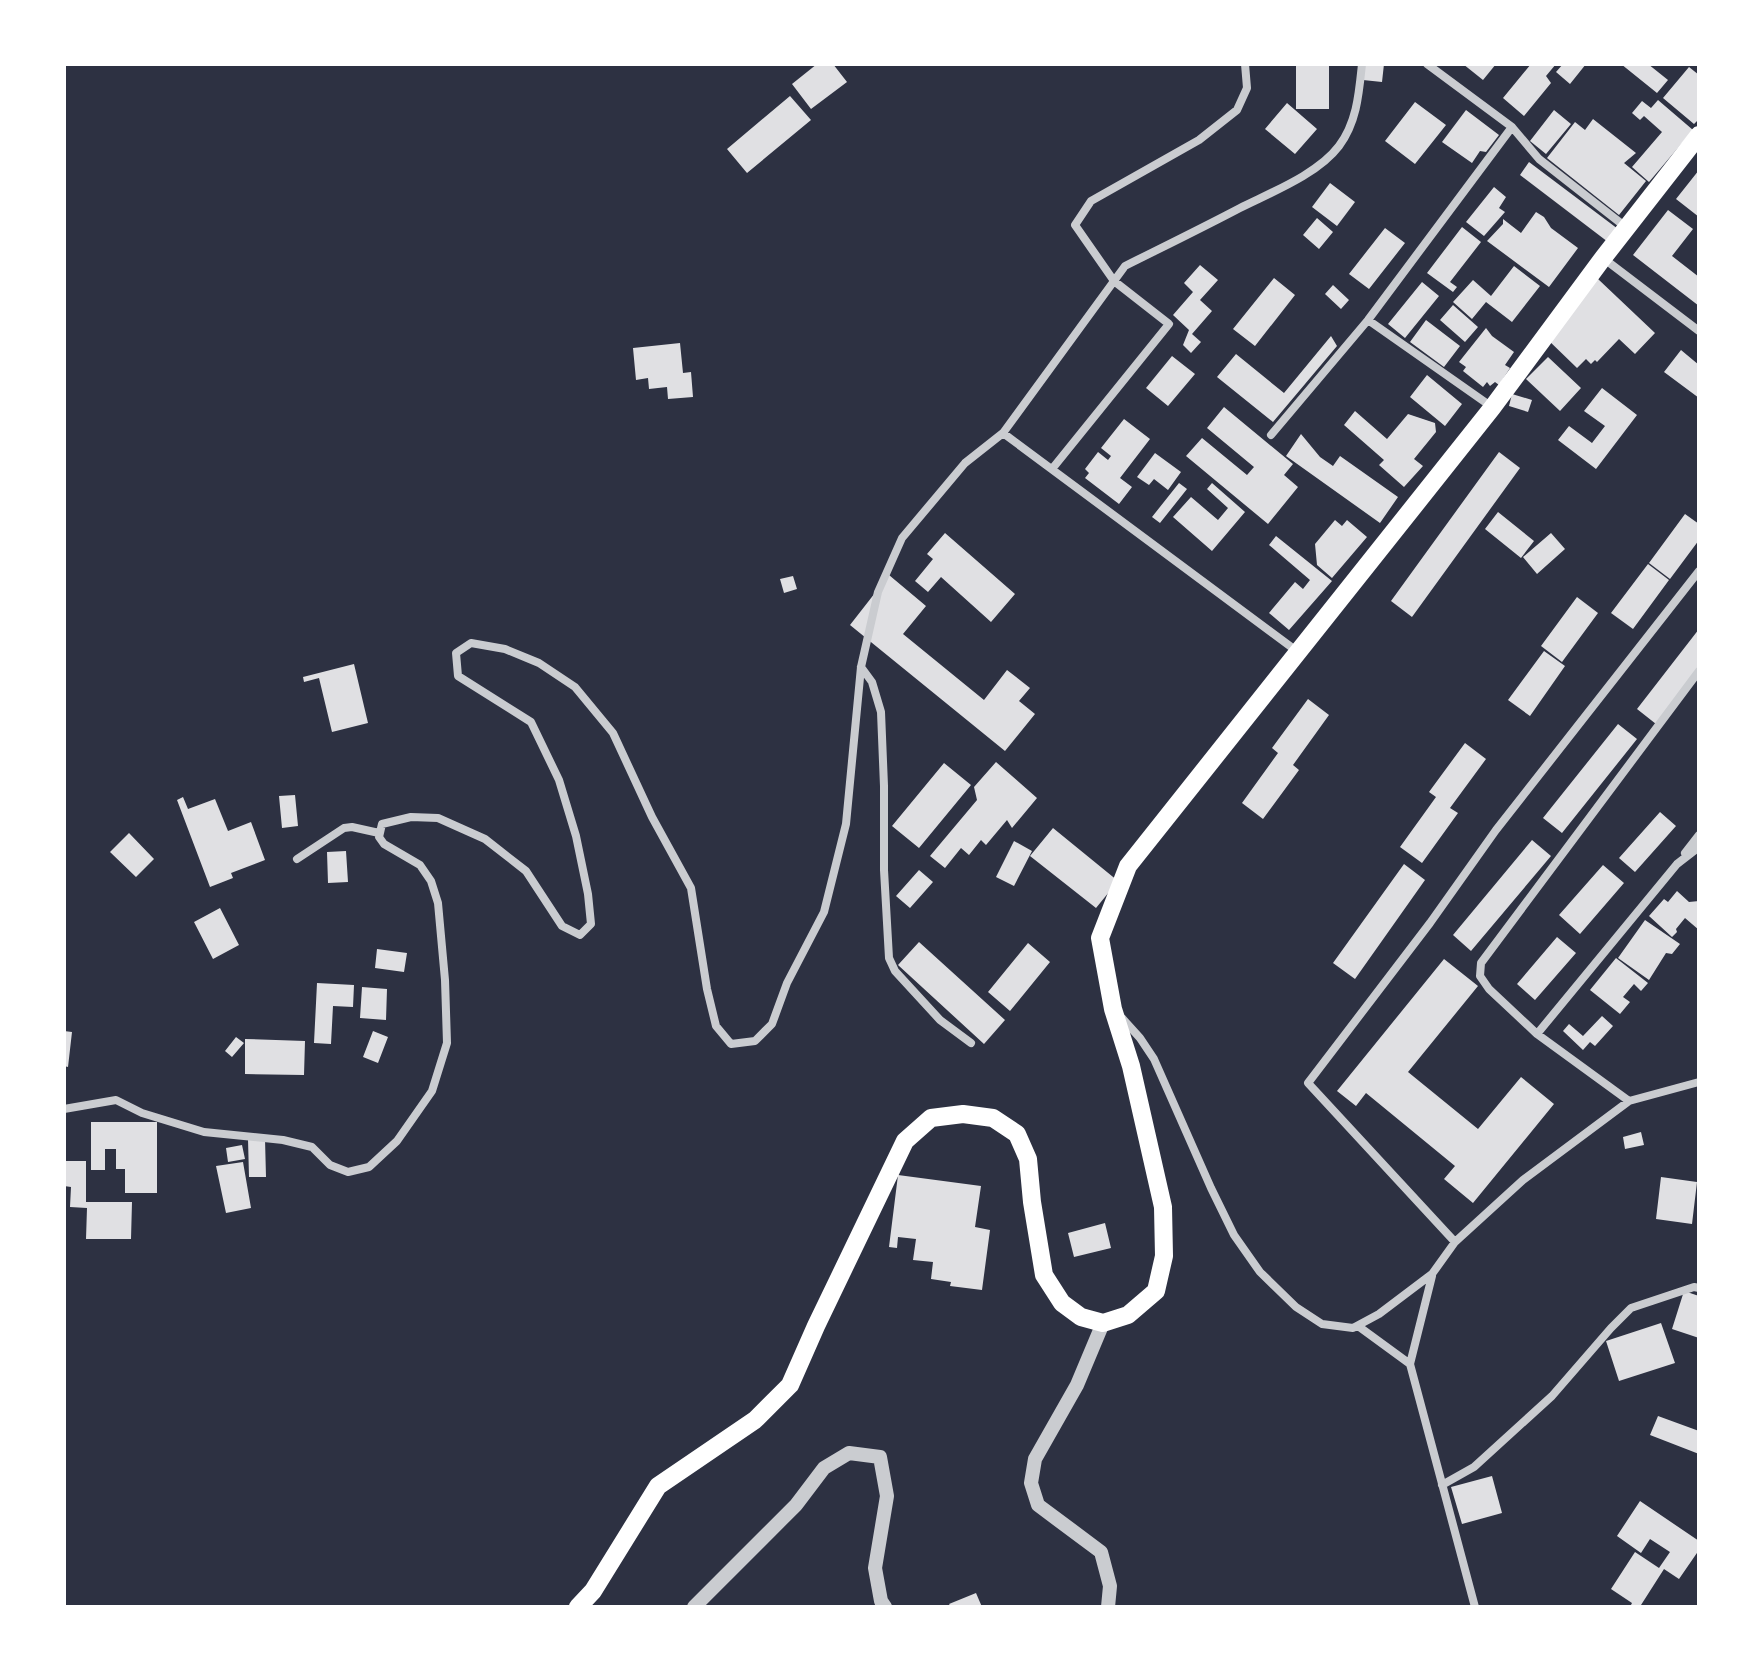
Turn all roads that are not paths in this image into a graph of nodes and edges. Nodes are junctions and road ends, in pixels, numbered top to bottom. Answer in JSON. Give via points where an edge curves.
{"nodes":[{"id":1,"x":1245,"y":64,"type":"edge"},
{"id":2,"x":1362,"y":64,"type":"edge"},
{"id":3,"x":1427,"y":64,"type":"edge"},
{"id":4,"x":1512,"y":127,"type":"junction"},
{"id":5,"x":1699,"y":135,"type":"edge"},
{"id":6,"x":1627,"y":228,"type":"junction"},
{"id":7,"x":1603,"y":258,"type":"junction"},
{"id":8,"x":1114,"y":281,"type":"junction"},
{"id":9,"x":1368,"y":320,"type":"junction"},
{"id":10,"x":1699,"y":331,"type":"edge"},
{"id":11,"x":1492,"y":408,"type":"junction"},
{"id":12,"x":1003,"y":433,"type":"junction"},
{"id":13,"x":1271,"y":435,"type":"dead end"},
{"id":14,"x":1052,"y":469,"type":"junction"},
{"id":15,"x":1699,"y":571,"type":"edge"},
{"id":16,"x":1299,"y":653,"type":"junction"},
{"id":17,"x":861,"y":667,"type":"junction"},
{"id":18,"x":1699,"y":671,"type":"edge"},
{"id":19,"x":379,"y":833,"type":"junction"},
{"id":20,"x":1699,"y":835,"type":"edge"},
{"id":21,"x":1699,"y":847,"type":"edge"},
{"id":22,"x":297,"y":859,"type":"dead end"},
{"id":23,"x":1677,"y":864,"type":"junction"},
{"id":24,"x":1113,"y":1009,"type":"junction"},
{"id":25,"x":1537,"y":1034,"type":"junction"},
{"id":26,"x":971,"y":1043,"type":"dead end"},
{"id":27,"x":1699,"y":1082,"type":"edge"},
{"id":28,"x":1629,"y":1101,"type":"junction"},
{"id":29,"x":64,"y":1109,"type":"edge"},
{"id":30,"x":1455,"y":1242,"type":"junction"},
{"id":31,"x":1432,"y":1274,"type":"junction"},
{"id":32,"x":1699,"y":1288,"type":"edge"},
{"id":33,"x":1103,"y":1323,"type":"junction"},
{"id":34,"x":1358,"y":1326,"type":"junction"},
{"id":35,"x":1410,"y":1364,"type":"junction"},
{"id":36,"x":1442,"y":1485,"type":"junction"},
{"id":37,"x":578,"y":1607,"type":"edge"},
{"id":38,"x":694,"y":1607,"type":"edge"},
{"id":39,"x":885,"y":1607,"type":"edge"},
{"id":40,"x":1108,"y":1607,"type":"edge"},
{"id":41,"x":1475,"y":1607,"type":"edge"}],
"edges":[{"from":1,"to":8,"type":"street","via":[[1247,88],[1237,110],[1199,140],[1091,201],[1075,225]]},
{"from":2,"to":8,"type":"street","via":[[1351,125],[1320,165],[1125,266]]},
{"from":3,"to":4,"type":"street"},
{"from":4,"to":6,"type":"street","via":[[1539,159]]},
{"from":4,"to":9,"type":"street"},
{"from":5,"to":6,"type":"main road"},
{"from":6,"to":7,"type":"main road"},
{"from":7,"to":10,"type":"street"},
{"from":7,"to":11,"type":"main road"},
{"from":8,"to":12,"type":"street"},
{"from":8,"to":14,"type":"street","via":[[1169,324]]},
{"from":9,"to":11,"type":"street"},
{"from":9,"to":13,"type":"street"},
{"from":11,"to":16,"type":"main road"},
{"from":12,"to":14,"type":"street"},
{"from":12,"to":17,"type":"street","via":[[965,463],[902,538],[878,592]]},
{"from":14,"to":16,"type":"street"},
{"from":15,"to":30,"type":"street","via":[[1496,830],[1308,1083]]},
{"from":16,"to":24,"type":"main road","via":[[1128,866],[1100,938]]},
{"from":17,"to":19,"type":"street","via":[[846,824],[824,912],[772,1024],[755,1041],[731,1044],[716,1026],[691,888],[613,733],[575,687],[539,663],[471,643],[456,653],[458,676],[531,722],[559,780],[576,836],[591,924],[580,935],[562,926],[526,871],[485,839],[438,818],[391,821],[382,824]]},
{"from":17,"to":26,"type":"street","via":[[881,712],[889,958],[940,1020]]},
{"from":18,"to":25,"type":"street","via":[[1481,963],[1480,976],[1489,989]]},
{"from":19,"to":22,"type":"street","via":[[344,828]]},
{"from":19,"to":29,"type":"street","via":[[384,844],[420,865],[431,881],[438,903],[447,1043],[432,1091],[397,1141],[369,1167],[348,1172],[330,1165],[312,1147],[204,1132],[116,1100]]},
{"from":20,"to":23,"type":"street"},
{"from":21,"to":23,"type":"street"},
{"from":23,"to":25,"type":"street"},
{"from":24,"to":33,"type":"main road","via":[[1163,1207],[1164,1256],[1156,1291],[1128,1315]]},
{"from":24,"to":34,"type":"street","via":[[1154,1059],[1234,1235],[1260,1272],[1322,1324]]},
{"from":25,"to":28,"type":"street"},
{"from":27,"to":28,"type":"street"},
{"from":28,"to":30,"type":"street","via":[[1523,1180]]},
{"from":30,"to":31,"type":"street"},
{"from":31,"to":34,"type":"street"},
{"from":31,"to":35,"type":"street"},
{"from":32,"to":36,"type":"street","via":[[1631,1308],[1552,1396],[1474,1467]]},
{"from":33,"to":37,"type":"main road","via":[[1081,1317],[1062,1303],[1044,1275],[1028,1159],[1017,1134],[993,1118],[931,1118],[905,1141],[790,1385],[755,1420],[658,1486]]},
{"from":33,"to":40,"type":"street","via":[[1077,1385],[1035,1459],[1031,1483],[1038,1505],[1101,1552],[1110,1586]]},
{"from":34,"to":35,"type":"street"},
{"from":35,"to":36,"type":"street"},
{"from":36,"to":41,"type":"street"},
{"from":38,"to":39,"type":"street","via":[[796,1505],[824,1468],[849,1453],[880,1457],[887,1496],[875,1568]]}]}
